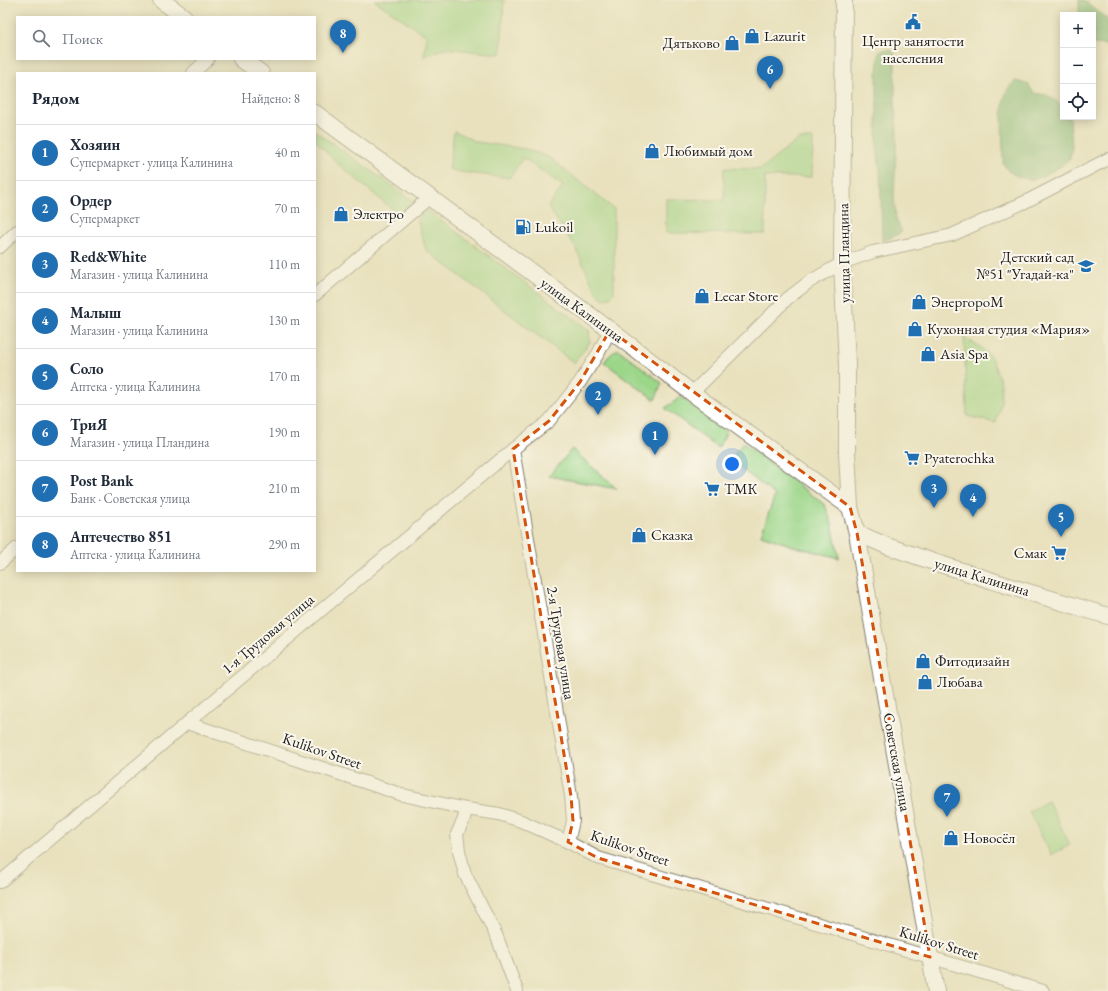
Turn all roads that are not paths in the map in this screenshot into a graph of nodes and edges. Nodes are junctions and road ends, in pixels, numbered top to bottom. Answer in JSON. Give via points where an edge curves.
{"nodes":[{"id":1,"x":161,"y":0,"type":"edge"},
{"id":2,"x":844,"y":0,"type":"edge"},
{"id":3,"x":183,"y":16,"type":"edge"},
{"id":4,"x":207,"y":60,"type":"edge"},
{"id":5,"x":242,"y":60,"type":"edge"},
{"id":6,"x":194,"y":72,"type":"edge"},
{"id":7,"x":259,"y":72,"type":"edge"},
{"id":8,"x":316,"y":114,"type":"edge"},
{"id":9,"x":1108,"y":159,"type":"edge"},
{"id":10,"x":430,"y":197,"type":"junction"},
{"id":11,"x":16,"y":232,"type":"edge"},
{"id":12,"x":0,"y":247,"type":"edge"},
{"id":13,"x":842,"y":263,"type":"junction"},
{"id":14,"x":316,"y":294,"type":"edge"},
{"id":15,"x":610,"y":330,"type":"junction"},
{"id":16,"x":692,"y":394,"type":"junction"},
{"id":17,"x":513,"y":449,"type":"junction"},
{"id":18,"x":850,"y":507,"type":"junction"},
{"id":19,"x":857,"y":533,"type":"junction"},
{"id":20,"x":16,"y":549,"type":"edge"},
{"id":21,"x":0,"y":563,"type":"edge"},
{"id":22,"x":1108,"y":616,"type":"edge"},
{"id":23,"x":187,"y":723,"type":"junction"},
{"id":24,"x":466,"y":809,"type":"junction"},
{"id":25,"x":568,"y":842,"type":"junction"},
{"id":26,"x":0,"y":882,"type":"edge"},
{"id":27,"x":930,"y":957,"type":"junction"},
{"id":28,"x":518,"y":991,"type":"edge"},
{"id":29,"x":936,"y":991,"type":"edge"},
{"id":30,"x":1043,"y":991,"type":"edge"}],
"edges":[{"from":1,"to":3,"type":"street"},
{"from":2,"to":13,"type":"street","name":"улица Пландина"},
{"from":4,"to":6,"type":"street"},
{"from":5,"to":7,"type":"street"},
{"from":8,"to":10,"type":"street","name":"улица Калинина"},
{"from":9,"to":13,"type":"street","via":[[1025,202],[952,235],[873,252]]},
{"from":10,"to":14,"type":"street"},
{"from":10,"to":15,"type":"street","name":"улица Калинина"},
{"from":11,"to":12,"type":"street"},
{"from":13,"to":16,"type":"street","via":[[809,282],[788,298]]},
{"from":13,"to":18,"type":"street","name":"улица Пландина"},
{"from":15,"to":16,"type":"street","name":"улица Калинина"},
{"from":15,"to":17,"type":"street","name":"1-я Трудовая улица","via":[[580,382],[549,421]]},
{"from":16,"to":18,"type":"street","name":"улица Калинина"},
{"from":17,"to":23,"type":"street","name":"1-я Трудовая улица"},
{"from":17,"to":25,"type":"street","name":"2-я Трудовая улица","via":[[571,796],[573,821]]},
{"from":18,"to":19,"type":"street","name":"улица Пландина"},
{"from":19,"to":22,"type":"street","name":"улица Калинина","via":[[931,562]]},
{"from":19,"to":27,"type":"street","name":"Советская улица"},
{"from":20,"to":21,"type":"street"},
{"from":23,"to":24,"type":"street","name":"Kulikov Street","via":[[403,795]]},
{"from":23,"to":26,"type":"street","name":"1-я Трудовая улица"},
{"from":24,"to":25,"type":"street","name":"Kulikov Street","via":[[499,814],[521,821]]},
{"from":24,"to":28,"type":"street","via":[[458,834],[465,874],[497,937]]},
{"from":25,"to":27,"type":"street","name":"Kulikov Street","via":[[598,858]]},
{"from":27,"to":29,"type":"street","name":"Советская улица"},
{"from":27,"to":30,"type":"street","name":"Kulikov Street"}]}
